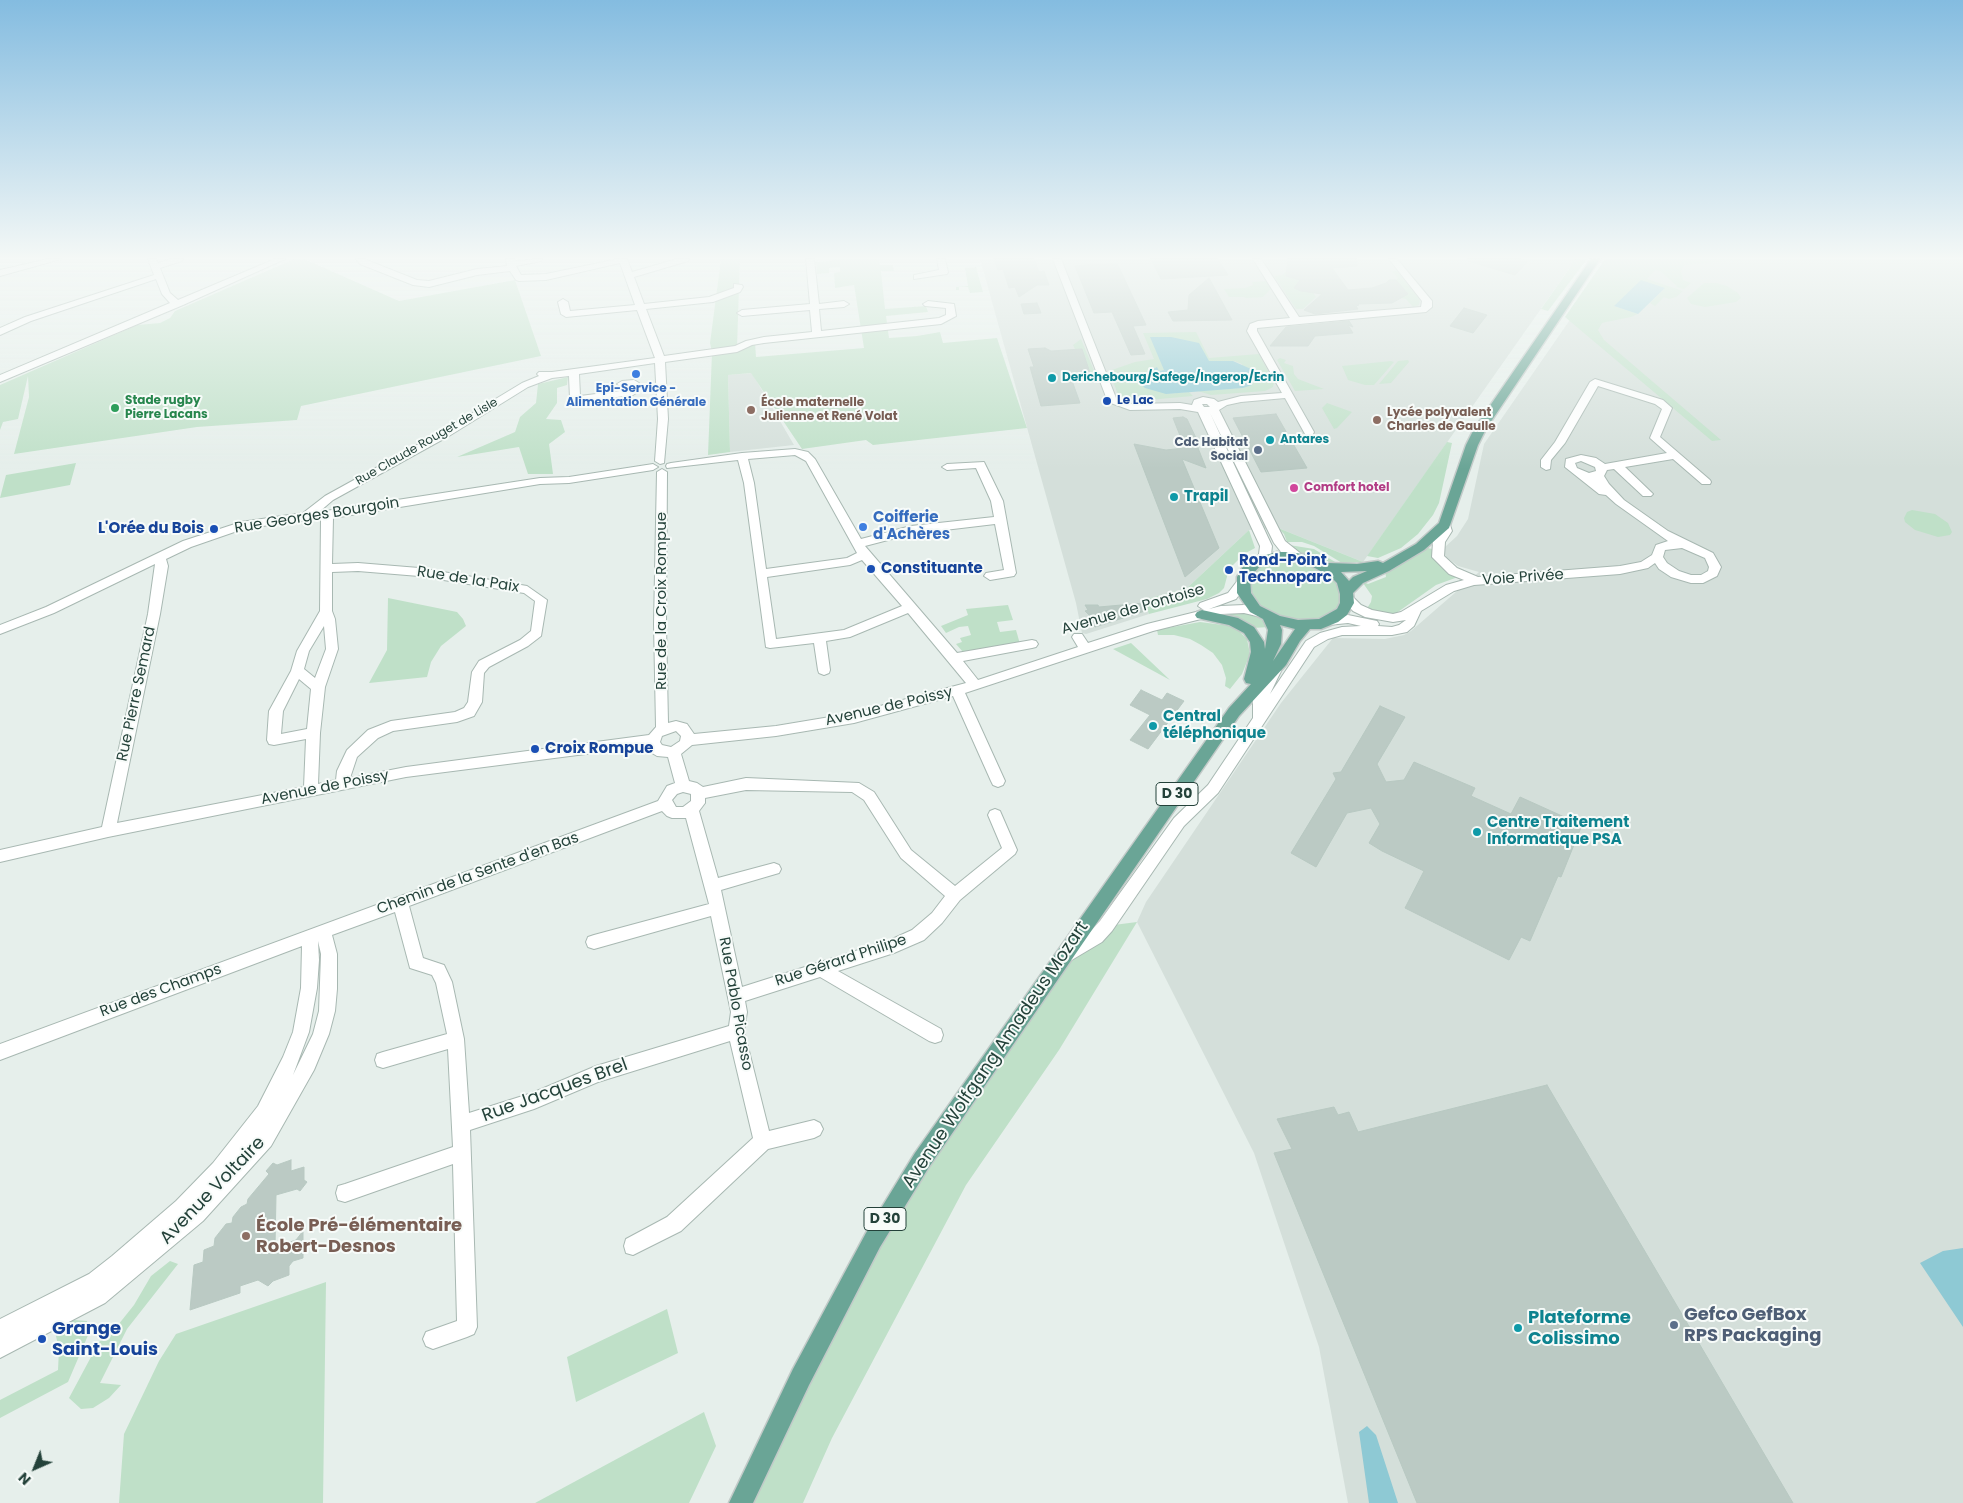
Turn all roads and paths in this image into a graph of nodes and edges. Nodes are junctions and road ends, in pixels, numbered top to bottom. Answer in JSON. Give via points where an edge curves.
{"nodes":[{"id":1,"x":116,"y":329,"type":"edge"},
{"id":2,"x":649,"y":329,"type":"edge"},
{"id":3,"x":816,"y":329,"type":"edge"},
{"id":4,"x":863,"y":329,"type":"edge"},
{"id":5,"x":1085,"y":329,"type":"edge"},
{"id":6,"x":1253,"y":329,"type":"edge"},
{"id":7,"x":1548,"y":329,"type":"edge"},
{"id":8,"x":817,"y":334,"type":"junction"},
{"id":9,"x":660,"y":359,"type":"junction"},
{"id":10,"x":574,"y":371,"type":"junction"},
{"id":11,"x":0,"y":379,"type":"edge"},
{"id":12,"x":622,"y":384,"type":"dead end"},
{"id":13,"x":1288,"y":395,"type":"junction"},
{"id":14,"x":1206,"y":406,"type":"junction"},
{"id":15,"x":1309,"y":432,"type":"dead end"},
{"id":16,"x":1556,"y":448,"type":"junction"},
{"id":17,"x":1675,"y":455,"type":"junction"},
{"id":18,"x":742,"y":456,"type":"junction"},
{"id":19,"x":1581,"y":458,"type":"junction"},
{"id":20,"x":1617,"y":466,"type":"junction"},
{"id":21,"x":661,"y":467,"type":"junction"},
{"id":22,"x":947,"y":467,"type":"dead end"},
{"id":23,"x":1600,"y":472,"type":"junction"},
{"id":24,"x":1578,"y":473,"type":"junction"},
{"id":25,"x":1706,"y":482,"type":"dead end"},
{"id":26,"x":1647,"y":494,"type":"dead end"},
{"id":27,"x":327,"y":515,"type":"junction"},
{"id":28,"x":306,"y":517,"type":"junction"},
{"id":29,"x":1000,"y":520,"type":"junction"},
{"id":30,"x":1445,"y":525,"type":"junction"},
{"id":31,"x":857,"y":544,"type":"junction"},
{"id":32,"x":1683,"y":544,"type":"junction"},
{"id":33,"x":1659,"y":552,"type":"junction"},
{"id":34,"x":1412,"y":553,"type":"junction"},
{"id":35,"x":864,"y":554,"type":"junction"},
{"id":36,"x":159,"y":556,"type":"junction"},
{"id":37,"x":1296,"y":556,"type":"junction"},
{"id":38,"x":1261,"y":560,"type":"junction"},
{"id":39,"x":1327,"y":567,"type":"junction"},
{"id":40,"x":327,"y":568,"type":"junction"},
{"id":41,"x":1620,"y":570,"type":"junction"},
{"id":42,"x":761,"y":574,"type":"junction"},
{"id":43,"x":990,"y":576,"type":"dead end"},
{"id":44,"x":1679,"y":576,"type":"junction"},
{"id":45,"x":1479,"y":581,"type":"junction"},
{"id":46,"x":1242,"y":583,"type":"junction"},
{"id":47,"x":1347,"y":595,"type":"junction"},
{"id":48,"x":1429,"y":600,"type":"junction"},
{"id":49,"x":909,"y":608,"type":"junction"},
{"id":50,"x":326,"y":611,"type":"junction"},
{"id":51,"x":1416,"y":612,"type":"junction"},
{"id":52,"x":1202,"y":615,"type":"junction"},
{"id":53,"x":1265,"y":615,"type":"junction"},
{"id":54,"x":1328,"y":621,"type":"junction"},
{"id":55,"x":1306,"y":625,"type":"junction"},
{"id":56,"x":0,"y":630,"type":"edge"},
{"id":57,"x":819,"y":637,"type":"junction"},
{"id":58,"x":1081,"y":642,"type":"junction"},
{"id":59,"x":1032,"y":644,"type":"dead end"},
{"id":60,"x":953,"y":658,"type":"junction"},
{"id":61,"x":1027,"y":659,"type":"joint"},
{"id":62,"x":1277,"y":665,"type":"junction"},
{"id":63,"x":824,"y":670,"type":"dead end"},
{"id":64,"x":297,"y":671,"type":"junction"},
{"id":65,"x":1250,"y":680,"type":"junction"},
{"id":66,"x":972,"y":682,"type":"junction"},
{"id":67,"x":318,"y":687,"type":"junction"},
{"id":68,"x":957,"y":691,"type":"junction"},
{"id":69,"x":1234,"y":712,"type":"junction"},
{"id":70,"x":1260,"y":721,"type":"junction"},
{"id":71,"x":663,"y":729,"type":"junction"},
{"id":72,"x":313,"y":733,"type":"junction"},
{"id":73,"x":688,"y":737,"type":"junction"},
{"id":74,"x":654,"y":740,"type":"junction"},
{"id":75,"x":674,"y":752,"type":"junction"},
{"id":76,"x":998,"y":781,"type":"dead end"},
{"id":77,"x":342,"y":784,"type":"junction"},
{"id":78,"x":683,"y":786,"type":"junction"},
{"id":79,"x":312,"y":790,"type":"junction"},
{"id":80,"x":699,"y":794,"type":"junction"},
{"id":81,"x":668,"y":808,"type":"junction"},
{"id":82,"x":691,"y":810,"type":"junction"},
{"id":83,"x":994,"y":815,"type":"dead end"},
{"id":84,"x":108,"y":831,"type":"junction"},
{"id":85,"x":0,"y":856,"type":"edge"},
{"id":86,"x":774,"y":869,"type":"dead end"},
{"id":87,"x":713,"y":886,"type":"junction"},
{"id":88,"x":955,"y":895,"type":"junction"},
{"id":89,"x":400,"y":903,"type":"junction"},
{"id":90,"x":717,"y":908,"type":"junction"},
{"id":91,"x":316,"y":934,"type":"junction"},
{"id":92,"x":594,"y":942,"type":"dead end"},
{"id":93,"x":1064,"y":956,"type":"junction"},
{"id":94,"x":821,"y":969,"type":"junction"},
{"id":95,"x":736,"y":996,"type":"junction"},
{"id":96,"x":736,"y":1031,"type":"junction"},
{"id":97,"x":935,"y":1035,"type":"dead end"},
{"id":98,"x":456,"y":1039,"type":"junction"},
{"id":99,"x":0,"y":1052,"type":"edge"},
{"id":100,"x":383,"y":1060,"type":"dead end"},
{"id":101,"x":461,"y":1124,"type":"junction"},
{"id":102,"x":814,"y":1129,"type":"dead end"},
{"id":103,"x":763,"y":1141,"type":"junction"},
{"id":104,"x":460,"y":1153,"type":"junction"},
{"id":105,"x":345,"y":1193,"type":"dead end"},
{"id":106,"x":633,"y":1246,"type":"dead end"},
{"id":107,"x":0,"y":1330,"type":"edge"},
{"id":108,"x":433,"y":1339,"type":"dead end"},
{"id":109,"x":0,"y":1348,"type":"edge"},
{"id":110,"x":741,"y":1503,"type":"edge"}],
"edges":[{"from":1,"to":11,"type":"street"},
{"from":2,"to":9,"type":"street","name":"Rue de la Croix Rompue"},
{"from":3,"to":8,"type":"street"},
{"from":4,"to":8,"type":"street","name":"Rue Claude Rouget de Lisle"},
{"from":5,"to":14,"type":"street","via":[[1112,400],[1127,407]]},
{"from":6,"to":13,"type":"street"},
{"from":7,"to":30,"type":"main road","via":[[1472,445]]},
{"from":8,"to":9,"type":"street","name":"Rue Claude Rouget de Lisle"},
{"from":9,"to":10,"type":"street","name":"Rue Claude Rouget de Lisle"},
{"from":9,"to":21,"type":"street","name":"Rue de la Croix Rompue"},
{"from":10,"to":12,"type":"street","via":[[575,398],[580,400],[633,392],[634,383]]},
{"from":10,"to":28,"type":"street","name":"Rue Claude Rouget de Lisle","via":[[547,374],[525,385],[329,498]]},
{"from":13,"to":14,"type":"street"},
{"from":13,"to":15,"type":"street"},
{"from":14,"to":37,"type":"street","via":[[1280,543]]},
{"from":14,"to":38,"type":"street","via":[[1266,546]]},
{"from":16,"to":17,"type":"street","via":[[1595,382],[1659,402],[1667,408],[1655,438]]},
{"from":16,"to":19,"type":"street"},
{"from":16,"to":24,"type":"street","via":[[1546,464]]},
{"from":17,"to":20,"type":"street"},
{"from":17,"to":25,"type":"street"},
{"from":18,"to":21,"type":"street","name":"Rue Georges Bourgoin"},
{"from":18,"to":31,"type":"street","name":"Rue Georges Bourgoin","via":[[801,453],[810,460]]},
{"from":18,"to":42,"type":"street"},
{"from":19,"to":23,"type":"street","via":[[1597,462]]},
{"from":19,"to":24,"type":"street","via":[[1570,461],[1570,467]]},
{"from":20,"to":23,"type":"street"},
{"from":20,"to":26,"type":"street"},
{"from":21,"to":27,"type":"street","name":"Rue Georges Bourgoin","via":[[569,480],[540,480]]},
{"from":21,"to":71,"type":"street","name":"Rue de la Croix Rompue"},
{"from":22,"to":29,"type":"street","via":[[980,464],[997,501]]},
{"from":23,"to":24,"type":"street"},
{"from":23,"to":32,"type":"street","via":[[1604,486],[1620,502]]},
{"from":24,"to":33,"type":"street","via":[[1638,520]]},
{"from":27,"to":28,"type":"street","name":"Rue Georges Bourgoin"},
{"from":27,"to":40,"type":"street"},
{"from":28,"to":36,"type":"street","name":"Rue Georges Bourgoin","via":[[241,526],[206,536]]},
{"from":29,"to":31,"type":"street","via":[[911,530]]},
{"from":29,"to":43,"type":"street","via":[[1010,573]]},
{"from":30,"to":34,"type":"main road"},
{"from":30,"to":45,"type":"street","via":[[1438,557],[1453,571]]},
{"from":31,"to":35,"type":"street"},
{"from":32,"to":33,"type":"street","via":[[1672,544]]},
{"from":32,"to":44,"type":"street","via":[[1709,556],[1715,570],[1711,576],[1702,578]]},
{"from":33,"to":41,"type":"street","via":[[1644,565]]},
{"from":33,"to":44,"type":"street","via":[[1663,566]]},
{"from":34,"to":39,"type":"main road","via":[[1372,567]]},
{"from":34,"to":47,"type":"main road","via":[[1358,580]]},
{"from":35,"to":42,"type":"street","via":[[850,561]]},
{"from":35,"to":49,"type":"street"},
{"from":36,"to":56,"type":"street","name":"Rue Georges Bourgoin","via":[[50,610]]},
{"from":36,"to":84,"type":"street","name":"Rue Pierre Semard","via":[[162,566],[154,614]]},
{"from":37,"to":38,"type":"main road"},
{"from":37,"to":39,"type":"main road"},
{"from":38,"to":46,"type":"main road","via":[[1249,568]]},
{"from":39,"to":47,"type":"main road","via":[[1340,578]]},
{"from":40,"to":50,"type":"street"},
{"from":40,"to":77,"type":"street","name":"Rue de la Paix","via":[[358,566],[419,572],[527,590],[541,600],[537,634],[484,664],[478,672],[475,702],[468,712],[457,717],[391,726],[373,734],[352,754]]},
{"from":41,"to":44,"type":"street"},
{"from":41,"to":45,"type":"street","name":"Voie Privée"},
{"from":42,"to":57,"type":"street","via":[[770,644]]},
{"from":45,"to":48,"type":"street","name":"Voie Privée","via":[[1450,588]]},
{"from":46,"to":53,"type":"main road","via":[[1247,598]]},
{"from":46,"to":58,"type":"street","name":"Avenue de Pontoise","via":[[1224,600],[1155,617]]},
{"from":47,"to":48,"type":"street","via":[[1362,611],[1393,618],[1404,616]]},
{"from":47,"to":54,"type":"main road","via":[[1342,612]]},
{"from":48,"to":51,"type":"street"},
{"from":49,"to":57,"type":"street","via":[[846,634]]},
{"from":49,"to":60,"type":"street"},
{"from":50,"to":64,"type":"street"},
{"from":50,"to":67,"type":"street","via":[[332,649]]},
{"from":51,"to":54,"type":"street","via":[[1395,626],[1348,619]]},
{"from":51,"to":70,"type":"street","via":[[1403,629],[1342,631],[1313,642]]},
{"from":52,"to":53,"type":"street","name":"Avenue de Pontoise","via":[[1233,609]]},
{"from":52,"to":58,"type":"street","name":"Avenue de Pontoise"},
{"from":52,"to":65,"type":"main road","via":[[1233,621],[1249,630],[1258,652]]},
{"from":53,"to":55,"type":"main road","via":[[1283,622]]},
{"from":53,"to":65,"type":"main road","number":"D 30","via":[[1275,630],[1274,644]]},
{"from":54,"to":55,"type":"main road"},
{"from":55,"to":62,"type":"main road","number":"D 30"},
{"from":57,"to":63,"type":"street"},
{"from":58,"to":61,"type":"street","name":"Avenue de Pontoise"},
{"from":58,"to":66,"type":"street","name":"Avenue de Poissy"},
{"from":59,"to":60,"type":"street"},
{"from":60,"to":66,"type":"street"},
{"from":61,"to":66,"type":"street","name":"Avenue de Poissy"},
{"from":62,"to":69,"type":"main road","number":"D 30"},
{"from":62,"to":70,"type":"street","via":[[1260,700]]},
{"from":64,"to":67,"type":"street"},
{"from":64,"to":72,"type":"street","via":[[276,712],[274,740]]},
{"from":65,"to":69,"type":"main road","number":"D 30"},
{"from":66,"to":68,"type":"street","name":"Avenue de Poissy"},
{"from":66,"to":73,"type":"street","name":"Avenue de Poissy","via":[[829,714]]},
{"from":67,"to":72,"type":"street"},
{"from":68,"to":73,"type":"street","name":"Avenue de Poissy","via":[[854,718],[776,731]]},
{"from":68,"to":76,"type":"street"},
{"from":69,"to":93,"type":"main road","name":"Avenue Wolfgang Amadeus Mozart","number":"D 30"},
{"from":70,"to":93,"type":"street","via":[[1213,789],[1165,840],[1106,926],[1096,937]]},
{"from":71,"to":73,"type":"street","via":[[676,726],[686,731]]},
{"from":71,"to":74,"type":"street"},
{"from":72,"to":79,"type":"street"},
{"from":73,"to":75,"type":"street","via":[[683,747]]},
{"from":74,"to":75,"type":"street","via":[[657,749]]},
{"from":74,"to":77,"type":"street","name":"Avenue de Poissy","via":[[465,763]]},
{"from":75,"to":78,"type":"street"},
{"from":77,"to":79,"type":"street","name":"Avenue de Poissy"},
{"from":78,"to":80,"type":"street","via":[[695,789]]},
{"from":78,"to":81,"type":"street","via":[[672,790],[665,799]]},
{"from":79,"to":84,"type":"street","name":"Avenue de Poissy"},
{"from":80,"to":82,"type":"street","via":[[698,803]]},
{"from":80,"to":88,"type":"street","via":[[746,784],[854,787],[869,796],[906,854]]},
{"from":81,"to":82,"type":"street","via":[[678,813]]},
{"from":81,"to":89,"type":"street","name":"Chemin de la Sente d'en Bas","via":[[633,816]]},
{"from":82,"to":87,"type":"street","name":"Rue Pablo Picasso"},
{"from":83,"to":88,"type":"street","name":"Rue Gérard Philipe","via":[[1010,850]]},
{"from":84,"to":85,"type":"street","name":"Avenue de Poissy"},
{"from":86,"to":87,"type":"street"},
{"from":87,"to":90,"type":"street","name":"Rue Pablo Picasso"},
{"from":88,"to":94,"type":"street","name":"Rue Gérard Philipe","via":[[937,918],[918,934],[894,946]]},
{"from":89,"to":91,"type":"street","name":"Chemin de la Sente d'en Bas"},
{"from":89,"to":98,"type":"street","name":"Rue Jacques Brel","via":[[416,963],[438,970],[444,982]]},
{"from":90,"to":92,"type":"street"},
{"from":90,"to":95,"type":"street","name":"Rue Pablo Picasso"},
{"from":91,"to":99,"type":"street","name":"Rue des Champs"},
{"from":91,"to":107,"type":"street","name":"Avenue Voltaire","via":[[302,1032],[264,1112],[247,1135],[183,1208],[119,1264],[88,1285]]},
{"from":91,"to":109,"type":"street","name":"Avenue Voltaire","via":[[328,954],[327,1011],[308,1064],[265,1140],[196,1214],[125,1275],[98,1296]]},
{"from":93,"to":110,"type":"main road","name":"Avenue Wolfgang Amadeus Mozart","number":"D 30","via":[[922,1160],[872,1240]]},
{"from":94,"to":95,"type":"street","name":"Rue Gérard Philipe"},
{"from":94,"to":97,"type":"street"},
{"from":95,"to":96,"type":"street","name":"Rue Pablo Picasso","via":[[739,1012]]},
{"from":96,"to":101,"type":"street","name":"Rue Jacques Brel","via":[[596,1074],[534,1101]]},
{"from":96,"to":103,"type":"street","name":"Rue Pablo Picasso"},
{"from":98,"to":100,"type":"street"},
{"from":98,"to":101,"type":"street","name":"Rue Jacques Brel"},
{"from":101,"to":104,"type":"street"},
{"from":102,"to":103,"type":"street"},
{"from":103,"to":106,"type":"street","via":[[674,1224]]},
{"from":104,"to":105,"type":"street"},
{"from":104,"to":108,"type":"street","via":[[467,1327]]}]}
